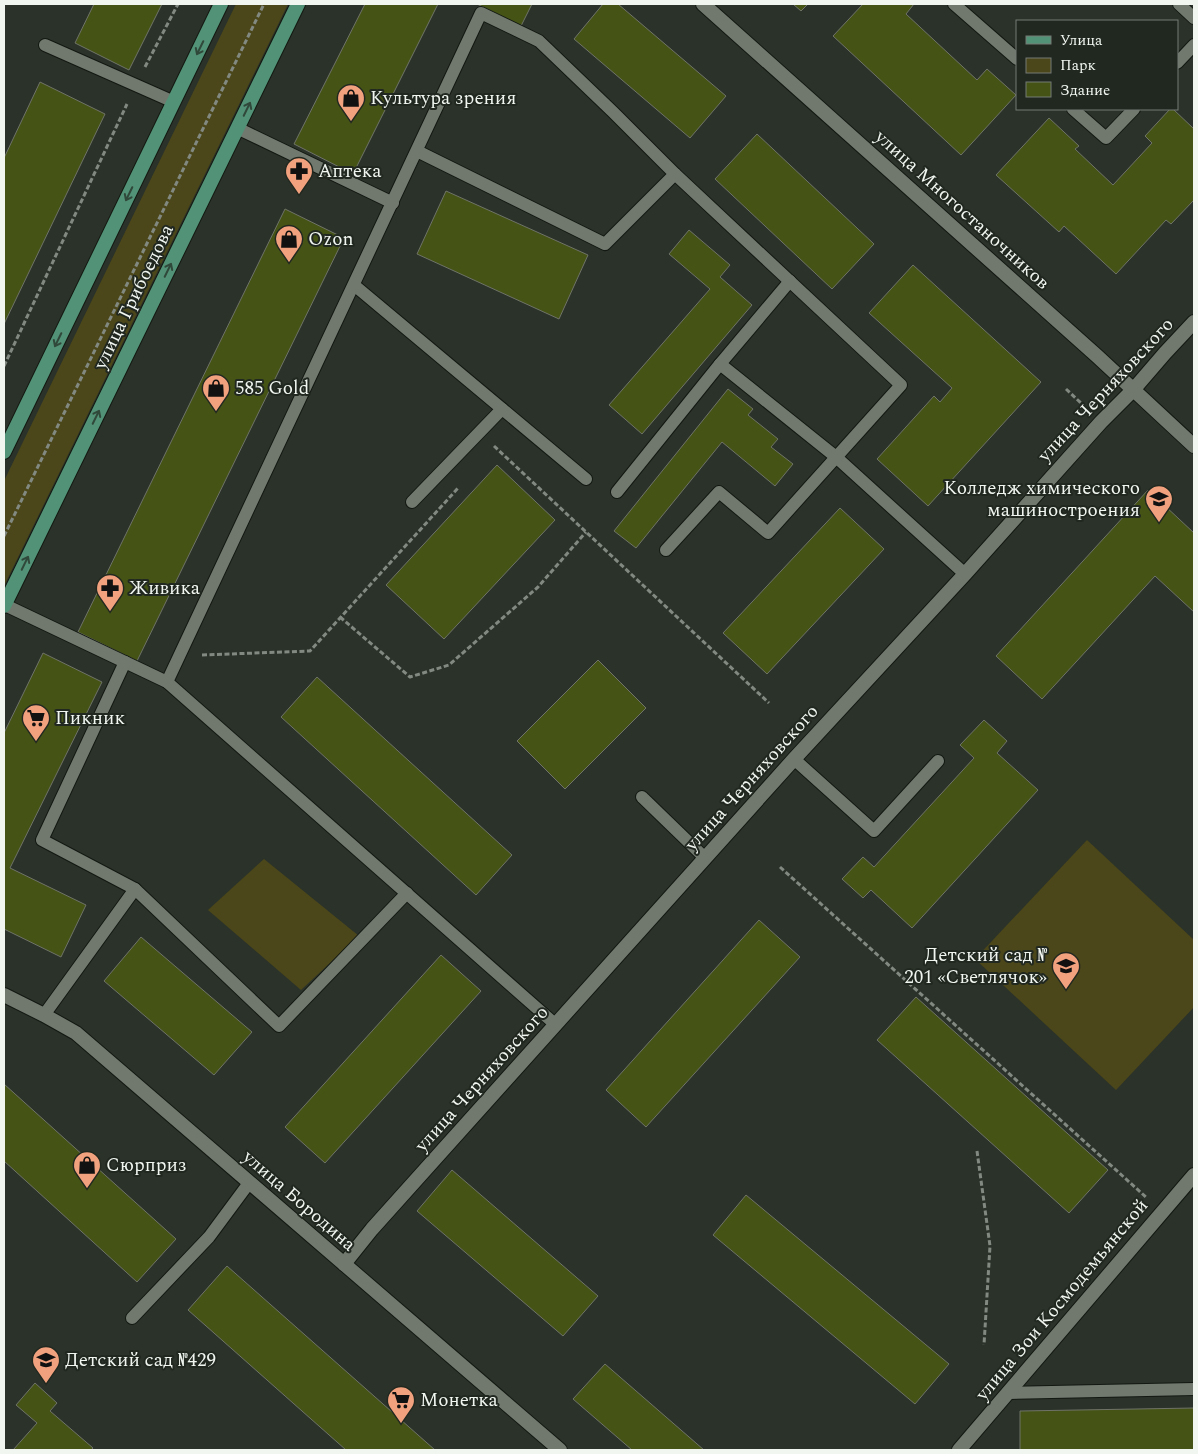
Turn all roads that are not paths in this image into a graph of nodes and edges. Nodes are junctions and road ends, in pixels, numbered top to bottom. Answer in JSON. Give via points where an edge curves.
{"nodes":[{"id":1,"x":221,"y":4,"type":"edge"},
{"id":2,"x":298,"y":4,"type":"edge"},
{"id":3,"x":703,"y":4,"type":"edge"},
{"id":4,"x":954,"y":4,"type":"edge"},
{"id":5,"x":1179,"y":4,"type":"edge"},
{"id":6,"x":1194,"y":18,"type":"edge"},
{"id":7,"x":45,"y":45,"type":"dead end"},
{"id":8,"x":1194,"y":45,"type":"edge"},
{"id":9,"x":1016,"y":58,"type":"edge"},
{"id":10,"x":1178,"y":62,"type":"edge"},
{"id":11,"x":174,"y":102,"type":"junction"},
{"id":12,"x":1074,"y":110,"type":"edge"},
{"id":13,"x":1133,"y":110,"type":"edge"},
{"id":14,"x":237,"y":128,"type":"junction"},
{"id":15,"x":417,"y":151,"type":"junction"},
{"id":16,"x":675,"y":174,"type":"junction"},
{"id":17,"x":393,"y":203,"type":"junction"},
{"id":18,"x":790,"y":281,"type":"junction"},
{"id":19,"x":354,"y":286,"type":"junction"},
{"id":20,"x":1194,"y":322,"type":"edge"},
{"id":21,"x":720,"y":364,"type":"junction"},
{"id":22,"x":1134,"y":389,"type":"junction"},
{"id":23,"x":502,"y":409,"type":"junction"},
{"id":24,"x":1194,"y":446,"type":"edge"},
{"id":25,"x":4,"y":452,"type":"edge"},
{"id":26,"x":836,"y":457,"type":"junction"},
{"id":27,"x":586,"y":479,"type":"dead end"},
{"id":28,"x":617,"y":492,"type":"dead end"},
{"id":29,"x":412,"y":502,"type":"dead end"},
{"id":30,"x":666,"y":550,"type":"dead end"},
{"id":31,"x":965,"y":574,"type":"junction"},
{"id":32,"x":4,"y":606,"type":"edge"},
{"id":33,"x":125,"y":662,"type":"junction"},
{"id":34,"x":167,"y":682,"type":"junction"},
{"id":35,"x":794,"y":759,"type":"junction"},
{"id":36,"x":938,"y":761,"type":"dead end"},
{"id":37,"x":642,"y":797,"type":"dead end"},
{"id":38,"x":705,"y":858,"type":"junction"},
{"id":39,"x":136,"y":889,"type":"junction"},
{"id":40,"x":407,"y":893,"type":"junction"},
{"id":41,"x":4,"y":995,"type":"edge"},
{"id":42,"x":44,"y":1015,"type":"junction"},
{"id":43,"x":556,"y":1025,"type":"junction"},
{"id":44,"x":1194,"y":1174,"type":"edge"},
{"id":45,"x":249,"y":1183,"type":"junction"},
{"id":46,"x":344,"y":1264,"type":"junction"},
{"id":47,"x":132,"y":1318,"type":"dead end"},
{"id":48,"x":1194,"y":1389,"type":"edge"},
{"id":49,"x":1008,"y":1393,"type":"junction"},
{"id":50,"x":560,"y":1450,"type":"edge"},
{"id":51,"x":959,"y":1450,"type":"edge"}],
"edges":[{"from":1,"to":11,"type":"main road","one_way":true},
{"from":14,"to":2,"type":"main road","name":"улица Грибоедова","one_way":true},
{"from":3,"to":22,"type":"street","name":"улица Многостаночников"},
{"from":4,"to":9,"type":"lane"},
{"from":5,"to":6,"type":"lane"},
{"from":7,"to":11,"type":"lane"},
{"from":8,"to":10,"type":"lane"},
{"from":11,"to":25,"type":"main road","one_way":true},
{"from":12,"to":13,"type":"lane","via":[[1106,138]]},
{"from":14,"to":17,"type":"lane"},
{"from":32,"to":14,"type":"main road","name":"улица Грибоедова","one_way":true},
{"from":15,"to":16,"type":"lane","via":[[605,244]]},
{"from":15,"to":16,"type":"lane","via":[[482,13],[539,41]]},
{"from":15,"to":17,"type":"lane"},
{"from":16,"to":18,"type":"lane"},
{"from":17,"to":19,"type":"lane"},
{"from":18,"to":21,"type":"lane"},
{"from":18,"to":26,"type":"lane","via":[[901,385]]},
{"from":19,"to":23,"type":"lane"},
{"from":19,"to":34,"type":"lane"},
{"from":20,"to":22,"type":"street","name":"улица Черняховского"},
{"from":21,"to":26,"type":"lane"},
{"from":21,"to":28,"type":"lane"},
{"from":22,"to":24,"type":"street","name":"улица Многостаночников"},
{"from":22,"to":31,"type":"street","name":"улица Черняховского"},
{"from":23,"to":27,"type":"lane"},
{"from":23,"to":29,"type":"lane"},
{"from":26,"to":30,"type":"lane","via":[[768,533],[719,492]]},
{"from":26,"to":31,"type":"lane"},
{"from":31,"to":35,"type":"street","name":"улица Черняховского"},
{"from":32,"to":33,"type":"lane"},
{"from":33,"to":34,"type":"lane"},
{"from":33,"to":39,"type":"lane","via":[[42,840]]},
{"from":34,"to":40,"type":"lane"},
{"from":35,"to":36,"type":"lane","via":[[874,831]]},
{"from":35,"to":38,"type":"street","name":"улица Черняховского"},
{"from":37,"to":38,"type":"lane"},
{"from":38,"to":43,"type":"street","name":"улица Черняховского"},
{"from":39,"to":40,"type":"lane","via":[[279,1026]]},
{"from":39,"to":42,"type":"lane"},
{"from":40,"to":43,"type":"lane"},
{"from":41,"to":42,"type":"street","name":"улица Бородина"},
{"from":42,"to":45,"type":"street","name":"улица Бородина","via":[[76,1033]]},
{"from":43,"to":46,"type":"street","name":"улица Черняховского"},
{"from":44,"to":49,"type":"street","name":"улица Зои Космодемьянской"},
{"from":45,"to":46,"type":"street","name":"улица Бородина"},
{"from":45,"to":47,"type":"lane","via":[[209,1237]]},
{"from":46,"to":50,"type":"street","name":"улица Бородина"},
{"from":48,"to":49,"type":"lane"},
{"from":49,"to":51,"type":"street","name":"улица Зои Космодемьянской"}]}
